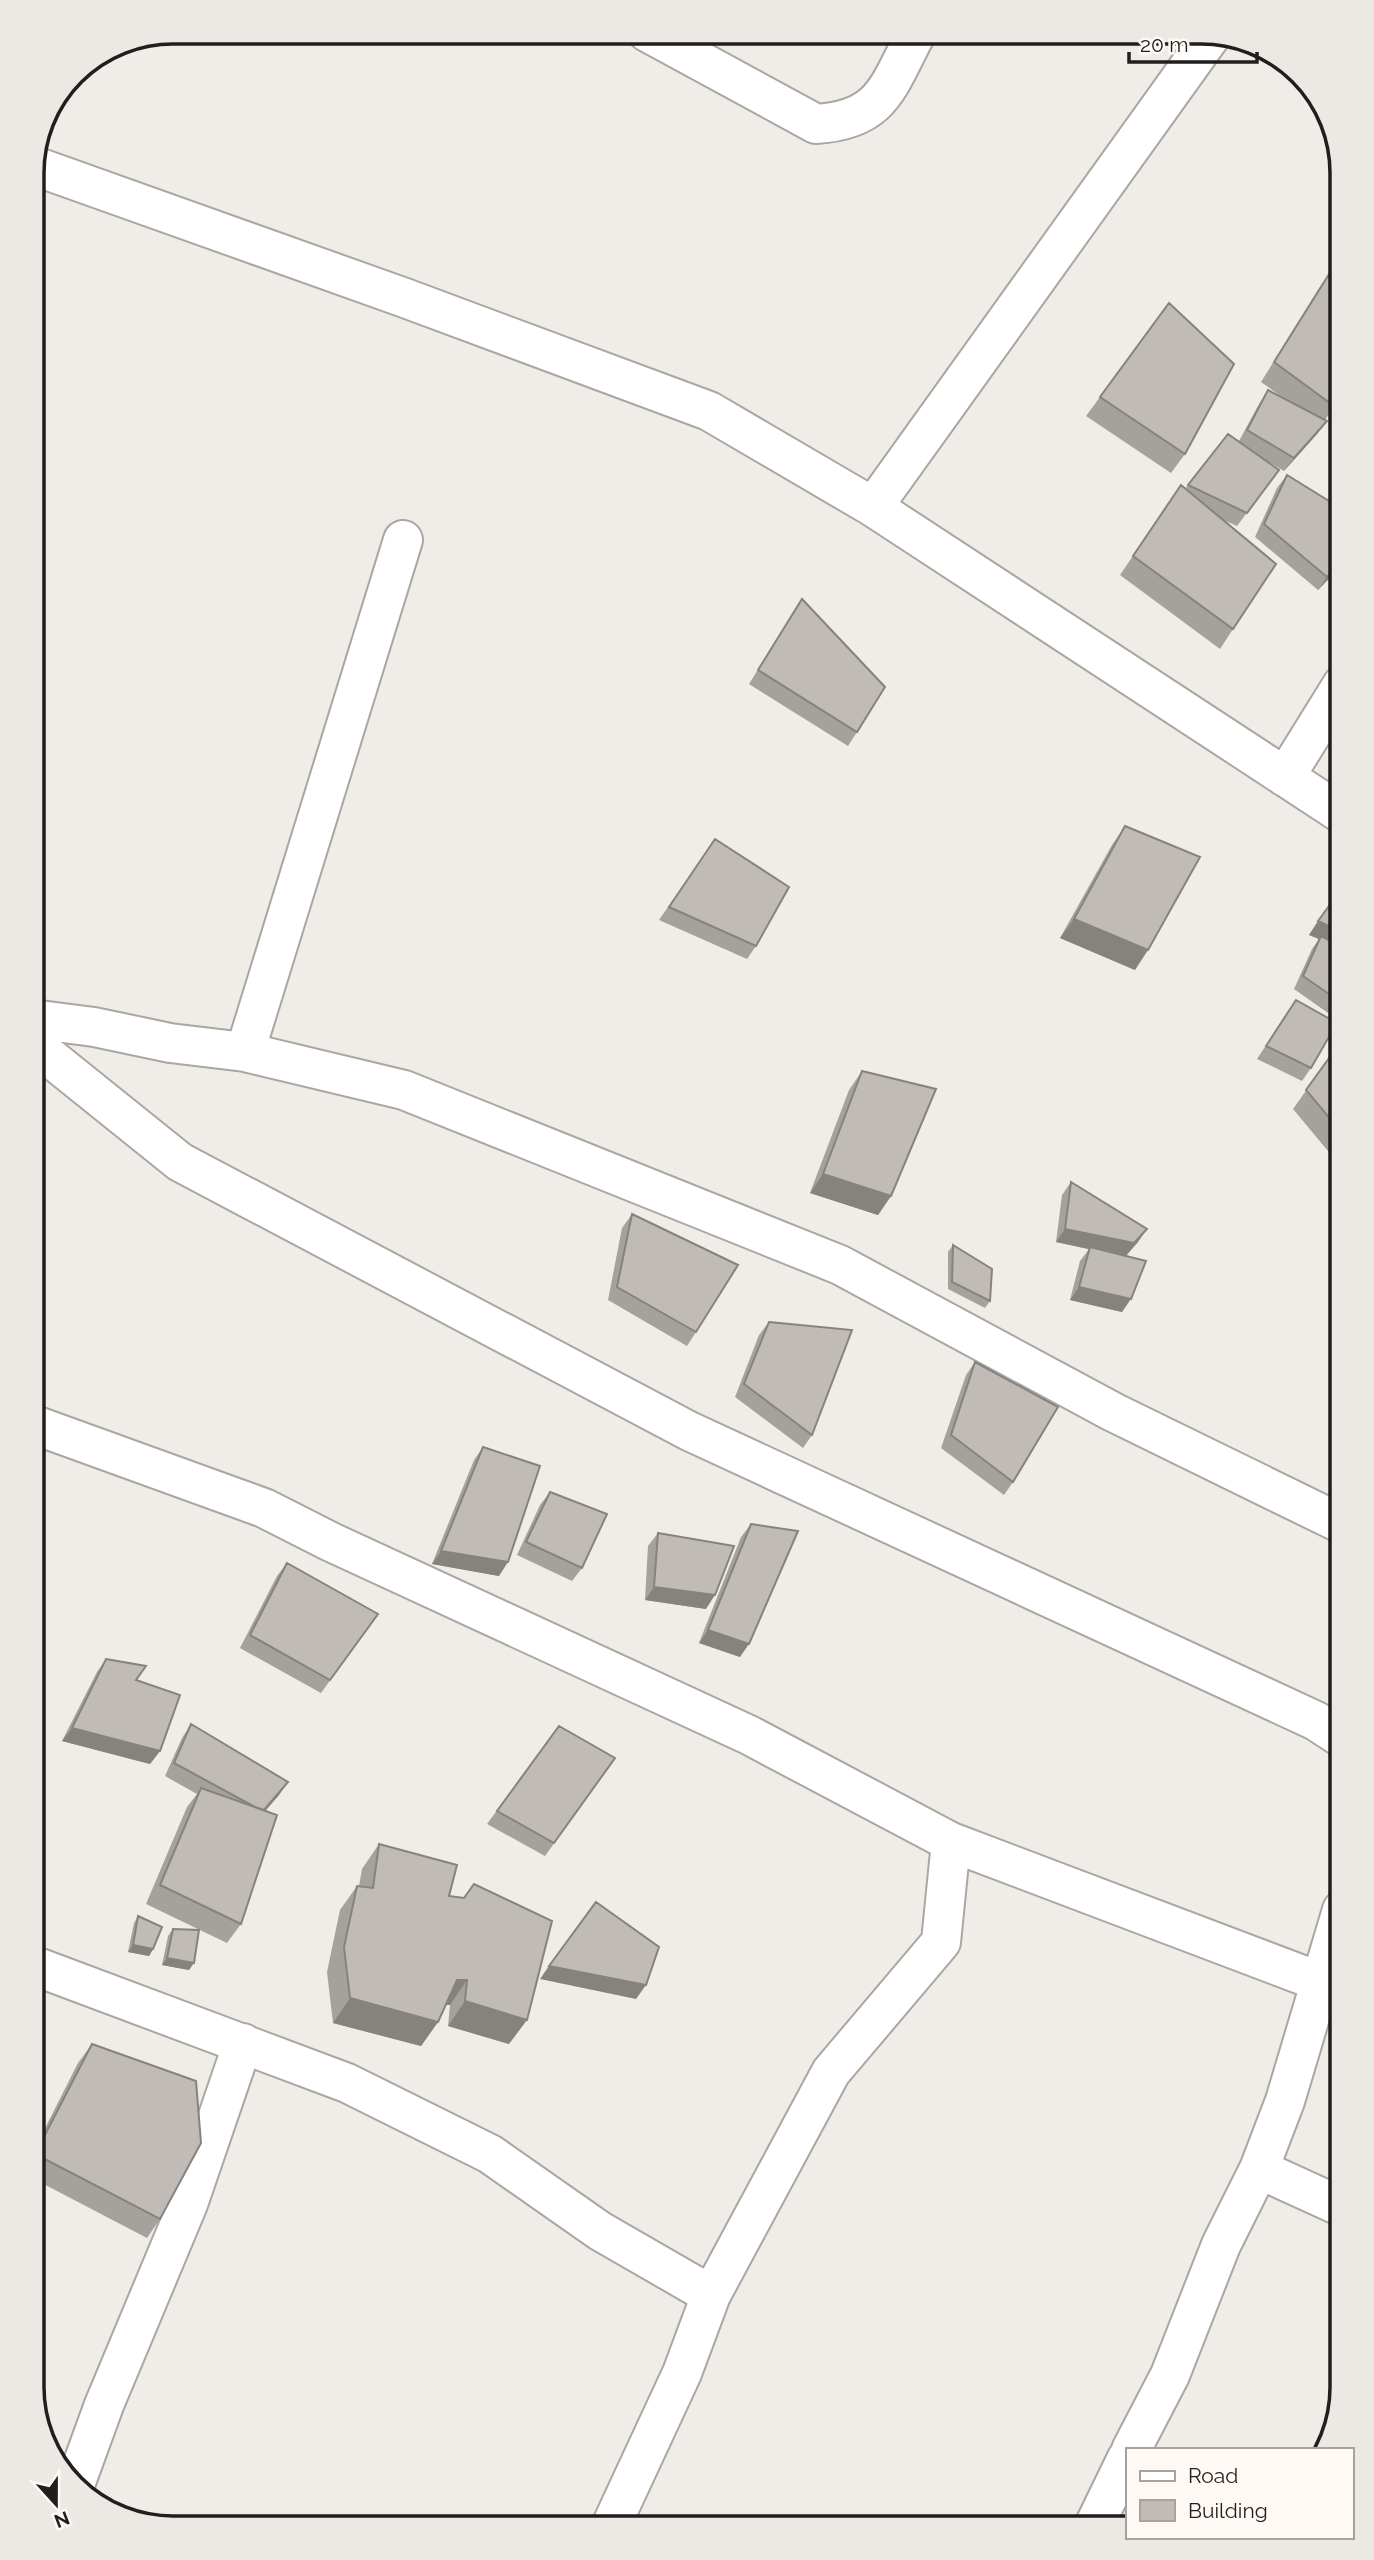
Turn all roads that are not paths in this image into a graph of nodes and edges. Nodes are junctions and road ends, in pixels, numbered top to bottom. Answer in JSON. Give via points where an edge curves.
{"nodes":[{"id":1,"x":669,"y":44,"type":"edge"},
{"id":2,"x":910,"y":44,"type":"edge"},
{"id":3,"x":1205,"y":44,"type":"edge"},
{"id":4,"x":44,"y":169,"type":"edge"},
{"id":5,"x":873,"y":508,"type":"junction"},
{"id":6,"x":403,"y":540,"type":"dead end"},
{"id":7,"x":1330,"y":704,"type":"edge"},
{"id":8,"x":1285,"y":777,"type":"junction"},
{"id":9,"x":1330,"y":806,"type":"edge"},
{"id":10,"x":44,"y":1021,"type":"edge"},
{"id":11,"x":44,"y":1052,"type":"edge"},
{"id":12,"x":245,"y":1052,"type":"junction"},
{"id":13,"x":44,"y":1428,"type":"edge"},
{"id":14,"x":1330,"y":1518,"type":"edge"},
{"id":15,"x":1330,"y":1730,"type":"edge"},
{"id":16,"x":951,"y":1842,"type":"junction"},
{"id":17,"x":1330,"y":1946,"type":"edge"},
{"id":18,"x":44,"y":1969,"type":"edge"},
{"id":19,"x":1318,"y":1981,"type":"junction"},
{"id":20,"x":243,"y":2043,"type":"junction"},
{"id":21,"x":1259,"y":2169,"type":"junction"},
{"id":22,"x":1330,"y":2202,"type":"edge"},
{"id":23,"x":711,"y":2295,"type":"junction"},
{"id":24,"x":1132,"y":2448,"type":"edge"},
{"id":25,"x":1126,"y":2460,"type":"edge"},
{"id":26,"x":81,"y":2469,"type":"edge"},
{"id":27,"x":616,"y":2516,"type":"edge"},
{"id":28,"x":1099,"y":2516,"type":"edge"}],
"edges":[{"from":1,"to":2,"type":"street","via":[[816,124],[844,122],[874,107]]},
{"from":3,"to":5,"type":"street"},
{"from":4,"to":5,"type":"street","via":[[709,411]]},
{"from":5,"to":8,"type":"street"},
{"from":6,"to":12,"type":"street"},
{"from":7,"to":8,"type":"street"},
{"from":8,"to":9,"type":"street"},
{"from":10,"to":12,"type":"street"},
{"from":11,"to":15,"type":"street","via":[[180,1162],[689,1431]]},
{"from":12,"to":14,"type":"street","via":[[404,1090],[840,1265],[1113,1412]]},
{"from":13,"to":16,"type":"street","via":[[264,1508],[749,1735]]},
{"from":16,"to":19,"type":"street"},
{"from":16,"to":23,"type":"street","via":[[941,1942],[831,2072]]},
{"from":17,"to":19,"type":"street"},
{"from":18,"to":20,"type":"street"},
{"from":19,"to":21,"type":"street"},
{"from":20,"to":23,"type":"street","via":[[347,2083],[490,2154],[600,2231]]},
{"from":20,"to":26,"type":"street","via":[[188,2204]]},
{"from":21,"to":22,"type":"street"},
{"from":21,"to":24,"type":"street","via":[[1221,2245],[1170,2375]]},
{"from":23,"to":27,"type":"street","via":[[682,2373]]},
{"from":25,"to":28,"type":"street"}]}
